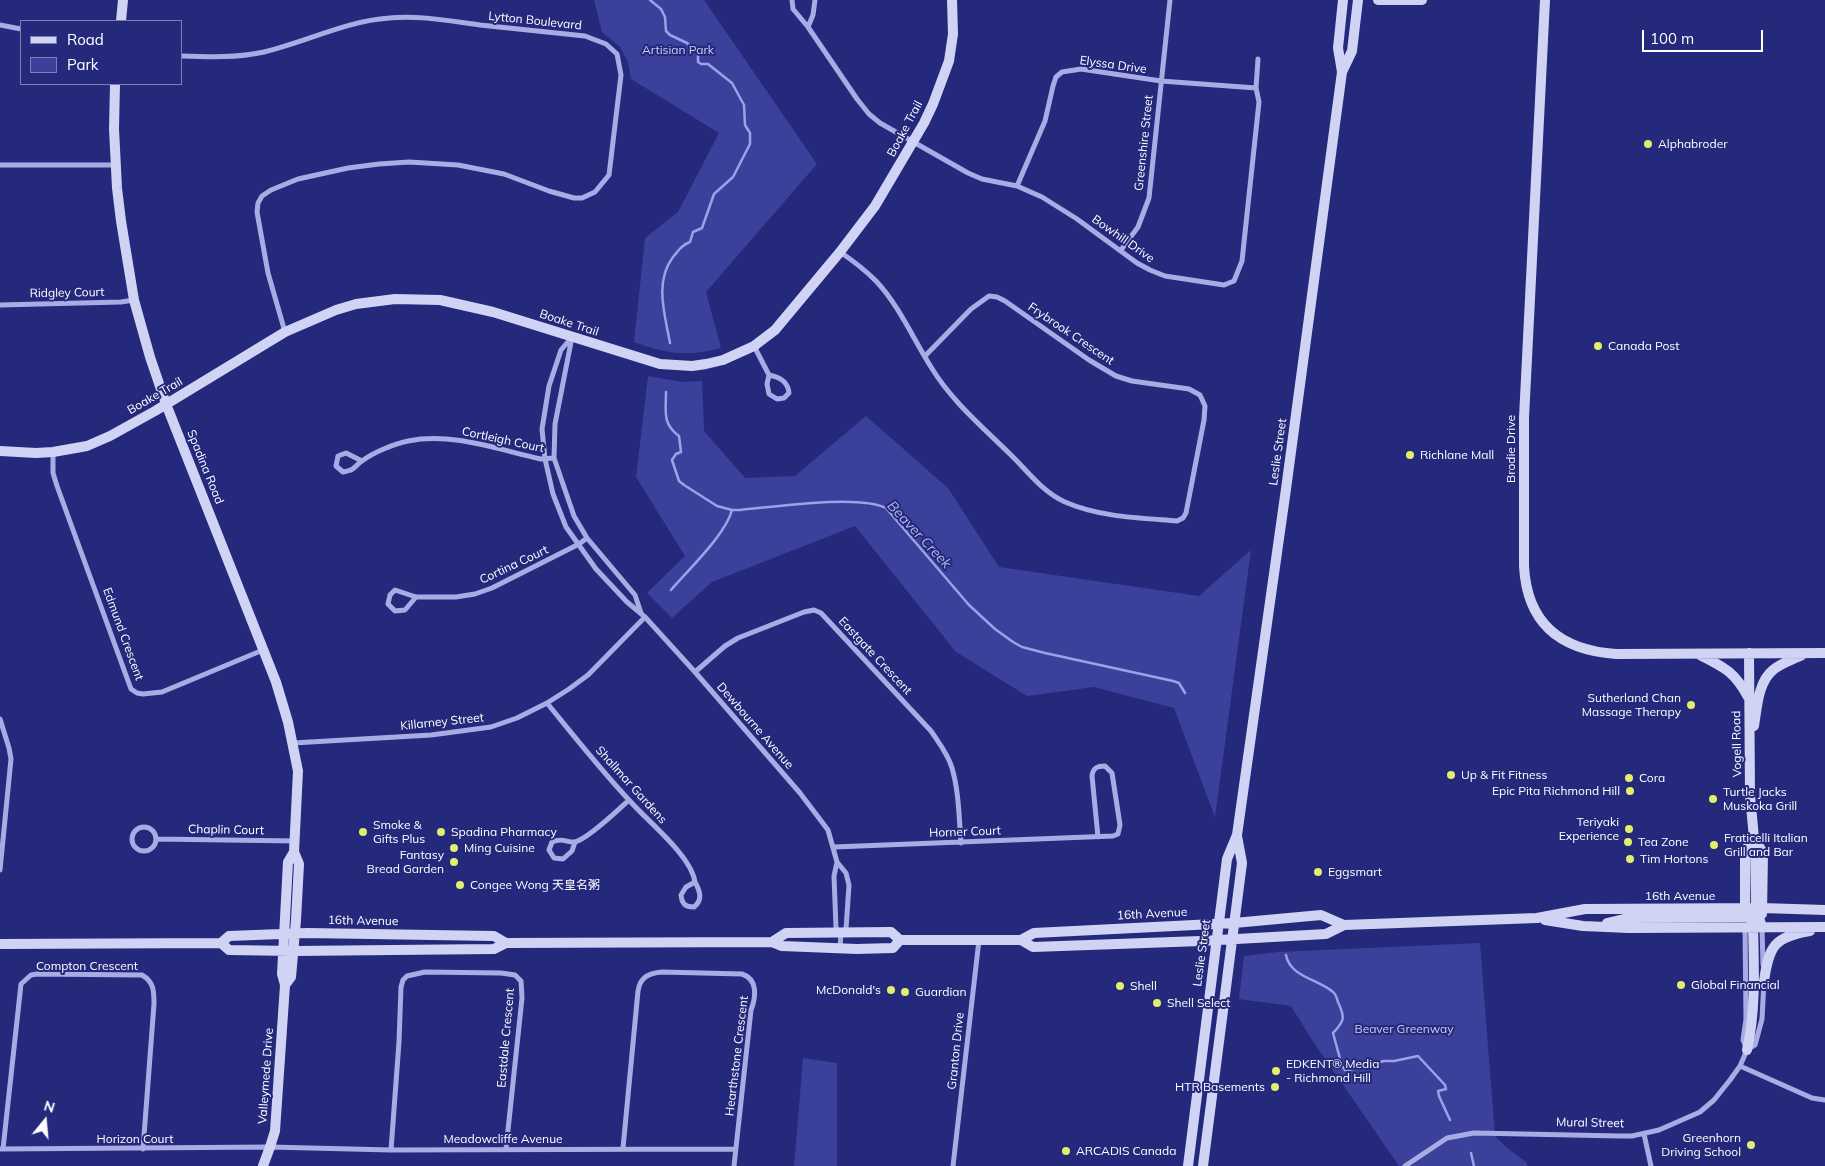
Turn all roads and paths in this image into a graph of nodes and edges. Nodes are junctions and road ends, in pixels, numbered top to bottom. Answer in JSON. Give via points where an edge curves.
{"nodes":[{"id":1,"x":124,"y":0,"type":"edge"},
{"id":2,"x":792,"y":0,"type":"edge"},
{"id":3,"x":815,"y":0,"type":"edge"},
{"id":4,"x":952,"y":0,"type":"edge"},
{"id":5,"x":1170,"y":0,"type":"edge"},
{"id":6,"x":1344,"y":0,"type":"edge"},
{"id":7,"x":1358,"y":0,"type":"edge"},
{"id":8,"x":1378,"y":0,"type":"edge"},
{"id":9,"x":1422,"y":0,"type":"edge"},
{"id":10,"x":1545,"y":0,"type":"edge"},
{"id":11,"x":121,"y":20,"type":"edge"},
{"id":12,"x":0,"y":25,"type":"edge"},
{"id":13,"x":808,"y":27,"type":"junction"},
{"id":14,"x":20,"y":29,"type":"edge"},
{"id":15,"x":182,"y":56,"type":"edge"},
{"id":16,"x":1258,"y":59,"type":"dead end"},
{"id":17,"x":1342,"y":72,"type":"junction"},
{"id":18,"x":1161,"y":81,"type":"junction"},
{"id":19,"x":115,"y":85,"type":"edge"},
{"id":20,"x":1256,"y":88,"type":"junction"},
{"id":21,"x":913,"y":142,"type":"junction"},
{"id":22,"x":0,"y":165,"type":"edge"},
{"id":23,"x":116,"y":165,"type":"junction"},
{"id":24,"x":1017,"y":186,"type":"junction"},
{"id":25,"x":1121,"y":250,"type":"junction"},
{"id":26,"x":840,"y":252,"type":"junction"},
{"id":27,"x":134,"y":300,"type":"junction"},
{"id":28,"x":0,"y":305,"type":"edge"},
{"id":29,"x":285,"y":332,"type":"junction"},
{"id":30,"x":572,"y":336,"type":"junction"},
{"id":31,"x":754,"y":346,"type":"junction"},
{"id":32,"x":924,"y":356,"type":"junction"},
{"id":33,"x":769,"y":375,"type":"junction"},
{"id":34,"x":166,"y":404,"type":"junction"},
{"id":35,"x":0,"y":451,"type":"edge"},
{"id":36,"x":52,"y":452,"type":"junction"},
{"id":37,"x":554,"y":458,"type":"junction"},
{"id":38,"x":545,"y":459,"type":"junction"},
{"id":39,"x":362,"y":461,"type":"junction"},
{"id":40,"x":587,"y":538,"type":"junction"},
{"id":41,"x":579,"y":544,"type":"junction"},
{"id":42,"x":416,"y":597,"type":"junction"},
{"id":43,"x":643,"y":615,"type":"junction"},
{"id":44,"x":263,"y":650,"type":"junction"},
{"id":45,"x":1697,"y":653,"type":"junction"},
{"id":46,"x":1749,"y":653,"type":"junction"},
{"id":47,"x":1805,"y":654,"type":"junction"},
{"id":48,"x":1825,"y":654,"type":"edge"},
{"id":49,"x":695,"y":672,"type":"junction"},
{"id":50,"x":1749,"y":699,"type":"junction"},
{"id":51,"x":547,"y":704,"type":"junction"},
{"id":52,"x":0,"y":719,"type":"edge"},
{"id":53,"x":293,"y":743,"type":"junction"},
{"id":54,"x":1750,"y":746,"type":"junction"},
{"id":55,"x":628,"y":800,"type":"junction"},
{"id":56,"x":1237,"y":835,"type":"junction"},
{"id":57,"x":1753,"y":836,"type":"junction"},
{"id":58,"x":1098,"y":837,"type":"junction"},
{"id":59,"x":156,"y":839,"type":"junction"},
{"id":60,"x":295,"y":841,"type":"junction"},
{"id":61,"x":575,"y":842,"type":"junction"},
{"id":62,"x":960,"y":843,"type":"junction"},
{"id":63,"x":834,"y":847,"type":"junction"},
{"id":64,"x":837,"y":862,"type":"junction"},
{"id":65,"x":0,"y":870,"type":"edge"},
{"id":66,"x":695,"y":882,"type":"junction"},
{"id":67,"x":1825,"y":910,"type":"edge"},
{"id":68,"x":1753,"y":917,"type":"junction"},
{"id":69,"x":1537,"y":918,"type":"junction"},
{"id":70,"x":1234,"y":922,"type":"junction"},
{"id":71,"x":1219,"y":923,"type":"junction"},
{"id":72,"x":1344,"y":925,"type":"junction"},
{"id":73,"x":1825,"y":928,"type":"edge"},
{"id":74,"x":841,"y":933,"type":"junction"},
{"id":75,"x":290,"y":934,"type":"junction"},
{"id":76,"x":979,"y":939,"type":"junction"},
{"id":77,"x":1232,"y":939,"type":"junction"},
{"id":78,"x":900,"y":940,"type":"junction"},
{"id":79,"x":1020,"y":940,"type":"junction"},
{"id":80,"x":1217,"y":940,"type":"junction"},
{"id":81,"x":772,"y":942,"type":"junction"},
{"id":82,"x":221,"y":943,"type":"junction"},
{"id":83,"x":506,"y":943,"type":"junction"},
{"id":84,"x":0,"y":944,"type":"edge"},
{"id":85,"x":840,"y":948,"type":"junction"},
{"id":86,"x":288,"y":951,"type":"junction"},
{"id":87,"x":1764,"y":981,"type":"junction"},
{"id":88,"x":1747,"y":1050,"type":"junction"},
{"id":89,"x":1740,"y":1066,"type":"junction"},
{"id":90,"x":1825,"y":1100,"type":"edge"},
{"id":91,"x":1644,"y":1134,"type":"junction"},
{"id":92,"x":270,"y":1147,"type":"junction"},
{"id":93,"x":624,"y":1148,"type":"junction"},
{"id":94,"x":2,"y":1149,"type":"edge"},
{"id":95,"x":144,"y":1149,"type":"junction"},
{"id":96,"x":506,"y":1149,"type":"junction"},
{"id":97,"x":735,"y":1149,"type":"junction"},
{"id":98,"x":391,"y":1150,"type":"junction"},
{"id":99,"x":263,"y":1166,"type":"edge"},
{"id":100,"x":734,"y":1166,"type":"edge"},
{"id":101,"x":953,"y":1166,"type":"edge"},
{"id":102,"x":1188,"y":1166,"type":"edge"},
{"id":103,"x":1203,"y":1166,"type":"edge"},
{"id":104,"x":1405,"y":1166,"type":"edge"},
{"id":105,"x":1651,"y":1166,"type":"edge"}],
"edges":[{"from":1,"to":11,"type":"main road"},
{"from":2,"to":13,"type":"street","name":"Bowhill Drive","via":[[793,9]]},
{"from":3,"to":13,"type":"street"},
{"from":4,"to":21,"type":"main road","name":"Boake Trail","via":[[953,34],[949,61],[933,104]]},
{"from":5,"to":18,"type":"street","name":"Greenshire Street"},
{"from":6,"to":17,"type":"main road","name":"Leslie Street","via":[[1338,48]]},
{"from":7,"to":17,"type":"main road","name":"Leslie Street","via":[[1352,51]]},
{"from":8,"to":9,"type":"main road"},
{"from":10,"to":45,"type":"main road","name":"Brodie Drive","via":[[1524,418],[1526,588],[1546,626],[1580,649],[1616,654]]},
{"from":12,"to":14,"type":"street"},
{"from":13,"to":21,"type":"street","name":"Bowhill Drive","via":[[869,114],[880,124]]},
{"from":15,"to":29,"type":"street","name":"Lytton Boulevard","via":[[211,58],[258,53],[345,26],[406,17],[585,36],[606,44],[616,54],[621,75],[611,166],[605,182],[589,196],[564,196],[504,174],[458,165],[409,162],[348,168],[298,179],[262,196],[257,212],[268,273]]},
{"from":16,"to":20,"type":"street","name":"Bowhill Drive"},
{"from":17,"to":56,"type":"main road","name":"Leslie Street"},
{"from":18,"to":20,"type":"street","name":"Elyssa Drive"},
{"from":18,"to":24,"type":"street","name":"Elyssa Drive","via":[[1081,69],[1062,72],[1056,77],[1045,122]]},
{"from":18,"to":25,"type":"street","name":"Greenshire Street","via":[[1149,198],[1138,227]]},
{"from":19,"to":23,"type":"main road","name":"Spadina Road"},
{"from":20,"to":25,"type":"street","name":"Bowhill Drive","via":[[1259,102],[1242,260],[1234,280],[1224,285],[1165,276],[1137,263]]},
{"from":21,"to":24,"type":"street","name":"Bowhill Drive","via":[[968,173]]},
{"from":21,"to":26,"type":"main road","name":"Boake Trail","via":[[875,206]]},
{"from":22,"to":23,"type":"street"},
{"from":23,"to":27,"type":"main road","name":"Spadina Road"},
{"from":24,"to":25,"type":"street","name":"Bowhill Drive","via":[[1062,208]]},
{"from":26,"to":31,"type":"main road","name":"Boake Trail","via":[[775,330]]},
{"from":26,"to":32,"type":"street","name":"Frybrook Crescent","via":[[885,292]]},
{"from":27,"to":28,"type":"street","name":"Ridgley Court"},
{"from":27,"to":34,"type":"main road","name":"Spadina Road"},
{"from":29,"to":30,"type":"main road","name":"Boake Trail","via":[[356,304],[417,299],[470,306]]},
{"from":29,"to":34,"type":"main road","name":"Boake Trail"},
{"from":30,"to":31,"type":"main road","name":"Boake Trail","via":[[647,361],[692,366],[723,360]]},
{"from":30,"to":37,"type":"street","name":"Dewbourne Avenue","via":[[555,424]]},
{"from":30,"to":38,"type":"street","name":"Dewbourne Avenue","via":[[561,350],[549,386],[542,429]]},
{"from":31,"to":33,"type":"street"},
{"from":32,"to":32,"type":"street","name":"Frybrook Crescent","via":[[971,309],[989,296],[1005,301],[1116,376],[1189,389],[1200,396],[1206,406],[1183,518],[1112,515],[1078,507],[1051,495],[961,405]]},
{"from":33,"to":33,"type":"street","via":[[769,394],[777,399],[784,398],[789,392],[787,384]]},
{"from":34,"to":36,"type":"main road","name":"Boake Trail","via":[[87,446]]},
{"from":34,"to":44,"type":"main road","name":"Spadina Road"},
{"from":35,"to":36,"type":"main road","name":"Boake Trail"},
{"from":36,"to":44,"type":"street","name":"Edmund Crescent","via":[[57,486],[131,688],[149,695],[162,692]]},
{"from":37,"to":38,"type":"street","name":"Cortleigh Court"},
{"from":37,"to":40,"type":"street","name":"Dewbourne Avenue","via":[[574,516]]},
{"from":38,"to":39,"type":"street","name":"Cortleigh Court","via":[[455,440],[427,440],[408,441]]},
{"from":38,"to":41,"type":"street","name":"Dewbourne Avenue","via":[[552,494],[566,527]]},
{"from":39,"to":39,"type":"street","name":"Cortleigh Court","via":[[346,453],[338,456],[336,466],[343,472],[354,469]]},
{"from":40,"to":41,"type":"street","name":"Cortina Court"},
{"from":40,"to":43,"type":"street","name":"Dewbourne Avenue","via":[[636,595]]},
{"from":41,"to":42,"type":"street","name":"Cortina Court","via":[[492,588],[456,597]]},
{"from":41,"to":43,"type":"street","name":"Dewbourne Avenue","via":[[602,576]]},
{"from":42,"to":42,"type":"street","name":"Cortina Court","via":[[395,590],[388,604],[395,611],[405,610]]},
{"from":43,"to":49,"type":"street","name":"Dewbourne Avenue"},
{"from":43,"to":51,"type":"street","name":"Killarney Street","via":[[588,675]]},
{"from":44,"to":53,"type":"main road","name":"Spadina Road","via":[[276,682]]},
{"from":45,"to":46,"type":"main road","name":"Brodie Drive"},
{"from":45,"to":50,"type":"main road","via":[[1730,671]]},
{"from":46,"to":47,"type":"main road","name":"Brodie Drive"},
{"from":46,"to":50,"type":"main road","name":"Vogell Road"},
{"from":47,"to":48,"type":"main road"},
{"from":47,"to":54,"type":"main road","via":[[1780,665],[1767,676]]},
{"from":49,"to":62,"type":"street","name":"Eastgate Crescent","via":[[738,638],[804,612],[814,610],[821,613],[944,749],[956,784]]},
{"from":49,"to":63,"type":"street","name":"Dewbourne Avenue","via":[[812,808],[828,830]]},
{"from":50,"to":54,"type":"main road","name":"Vogell Road"},
{"from":51,"to":53,"type":"street","name":"Killarney Street","via":[[491,727],[462,732]]},
{"from":51,"to":55,"type":"street","name":"Shallmar Gardens"},
{"from":52,"to":65,"type":"street","via":[[11,759]]},
{"from":53,"to":60,"type":"main road","name":"Spadina Road","via":[[298,771]]},
{"from":54,"to":57,"type":"main road","name":"Vogell Road"},
{"from":55,"to":61,"type":"street","via":[[588,836]]},
{"from":55,"to":66,"type":"street","name":"Shallmar Gardens","via":[[681,854],[694,874]]},
{"from":56,"to":70,"type":"main road","name":"Leslie Street","via":[[1242,863]]},
{"from":56,"to":71,"type":"main road","name":"Leslie Street","via":[[1227,860]]},
{"from":57,"to":68,"type":"main road","name":"Vogell Road","via":[[1745,854]]},
{"from":57,"to":68,"type":"main road","name":"Vogell Road","via":[[1763,853],[1764,873]]},
{"from":58,"to":58,"type":"street","name":"Horner Court","via":[[1118,834],[1120,825],[1112,773],[1105,766],[1096,768],[1092,776]]},
{"from":58,"to":62,"type":"street","name":"Horner Court"},
{"from":59,"to":59,"type":"street","name":"Chaplin Court","via":[[153,832],[144,827],[134,832],[131,840],[138,850],[146,851],[153,847]]},
{"from":59,"to":60,"type":"street","name":"Chaplin Court"},
{"from":60,"to":75,"type":"main road","name":"Spadina Road","via":[[294,852],[299,864]]},
{"from":61,"to":61,"type":"street","via":[[558,839],[548,850],[554,858],[564,859],[572,852]]},
{"from":62,"to":63,"type":"street","name":"Horner Court"},
{"from":63,"to":64,"type":"street","name":"Dewbourne Avenue"},
{"from":64,"to":74,"type":"street","name":"Dewbourne Avenue","via":[[834,876],[835,920]]},
{"from":64,"to":74,"type":"street","name":"Dewbourne Avenue","via":[[846,873],[848,885],[846,929]]},
{"from":66,"to":66,"type":"street","name":"Shallmar Gardens","via":[[681,895],[688,907],[694,907],[699,900],[700,891]]},
{"from":67,"to":68,"type":"main road","name":"16th Avenue"},
{"from":68,"to":69,"type":"main road","name":"16th Avenue","via":[[1585,909]]},
{"from":68,"to":69,"type":"main road","name":"16th Avenue","via":[[1630,928]]},
{"from":68,"to":73,"type":"main road","name":"16th Avenue"},
{"from":68,"to":87,"type":"street","name":"Mural Street"},
{"from":68,"to":88,"type":"main road","via":[[1752,1022]]},
{"from":69,"to":72,"type":"main road","name":"16th Avenue"},
{"from":70,"to":71,"type":"main road","name":"16th Avenue"},
{"from":70,"to":72,"type":"main road","name":"16th Avenue","via":[[1321,915]]},
{"from":70,"to":77,"type":"main road","name":"Leslie Street"},
{"from":71,"to":79,"type":"main road","name":"16th Avenue","via":[[1034,933]]},
{"from":71,"to":80,"type":"main road","name":"Leslie Street"},
{"from":72,"to":77,"type":"main road","name":"16th Avenue","via":[[1326,934]]},
{"from":73,"to":87,"type":"main road","via":[[1797,933],[1778,942],[1768,958]]},
{"from":74,"to":78,"type":"main road","name":"16th Avenue","via":[[892,932]]},
{"from":74,"to":81,"type":"main road","name":"16th Avenue","via":[[786,933]]},
{"from":74,"to":85,"type":"street","name":"Dewbourne Avenue"},
{"from":75,"to":82,"type":"main road","name":"16th Avenue","via":[[229,936]]},
{"from":75,"to":83,"type":"main road","name":"16th Avenue","via":[[494,936]]},
{"from":75,"to":86,"type":"main road","name":"Spadina Road"},
{"from":76,"to":78,"type":"main road","name":"16th Avenue"},
{"from":76,"to":79,"type":"main road","name":"16th Avenue"},
{"from":76,"to":101,"type":"street","name":"Granton Drive"},
{"from":77,"to":80,"type":"main road","name":"16th Avenue"},
{"from":77,"to":103,"type":"main road","name":"Leslie Street"},
{"from":78,"to":85,"type":"main road","name":"16th Avenue","via":[[893,948]]},
{"from":79,"to":80,"type":"main road","name":"16th Avenue","via":[[1033,947]]},
{"from":80,"to":102,"type":"main road","name":"Leslie Street"},
{"from":81,"to":83,"type":"main road","name":"16th Avenue"},
{"from":81,"to":85,"type":"main road","name":"16th Avenue","via":[[782,946]]},
{"from":82,"to":84,"type":"main road","name":"16th Avenue"},
{"from":82,"to":86,"type":"main road","name":"16th Avenue","via":[[229,950]]},
{"from":83,"to":86,"type":"main road","name":"16th Avenue","via":[[494,949]]},
{"from":86,"to":92,"type":"main road","name":"Valleymede Drive","via":[[282,974],[285,985],[274,1131]]},
{"from":87,"to":88,"type":"street","name":"Mural Street","via":[[1762,1018],[1755,1045]]},
{"from":88,"to":89,"type":"street","name":"Mural Street"},
{"from":89,"to":90,"type":"street","via":[[1812,1098]]},
{"from":89,"to":91,"type":"street","name":"Mural Street","via":[[1714,1100],[1700,1112]]},
{"from":91,"to":104,"type":"street","name":"Mural Street","via":[[1474,1133],[1447,1138]]},
{"from":91,"to":105,"type":"street"},
{"from":92,"to":95,"type":"street","name":"Horizon Court"},
{"from":92,"to":98,"type":"street","name":"Meadowcliffe Avenue"},
{"from":92,"to":99,"type":"main road","name":"Valleymede Drive"},
{"from":93,"to":96,"type":"street","name":"Meadowcliffe Avenue"},
{"from":93,"to":97,"type":"street","name":"Meadowcliffe Avenue"},
{"from":93,"to":97,"type":"street","name":"Hearthstone Crescent","via":[[639,985],[650,973],[662,972],[742,974],[753,983],[755,1000]]},
{"from":94,"to":95,"type":"street","name":"Horizon Court"},
{"from":94,"to":95,"type":"street","name":"Compton Crescent","via":[[21,984],[31,975],[38,974],[142,975],[153,987]]},
{"from":96,"to":98,"type":"street","name":"Meadowcliffe Avenue"},
{"from":96,"to":98,"type":"street","name":"Eastdale Crescent","via":[[522,998],[521,981],[516,975],[501,973],[425,972],[407,976],[401,987]]},
{"from":97,"to":100,"type":"street","name":"Hearthstone Crescent"}]}
